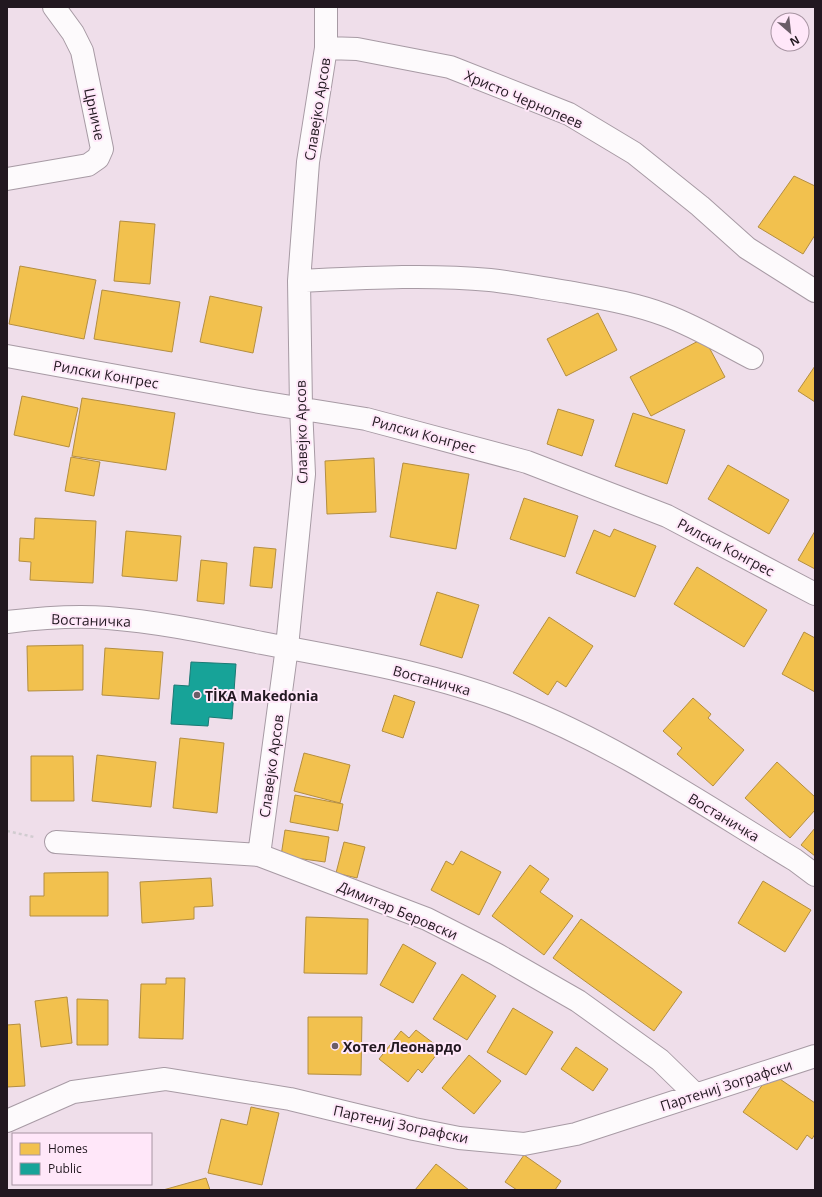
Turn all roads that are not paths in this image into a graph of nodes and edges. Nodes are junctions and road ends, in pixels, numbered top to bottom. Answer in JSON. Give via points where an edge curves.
{"nodes":[{"id":1,"x":54,"y":7,"type":"edge"},
{"id":2,"x":326,"y":7,"type":"edge"},
{"id":3,"x":326,"y":48,"type":"junction"},
{"id":4,"x":7,"y":179,"type":"edge"},
{"id":5,"x":299,"y":281,"type":"junction"},
{"id":6,"x":815,"y":291,"type":"edge"},
{"id":7,"x":7,"y":356,"type":"edge"},
{"id":8,"x":752,"y":358,"type":"dead end"},
{"id":9,"x":301,"y":407,"type":"junction"},
{"id":10,"x":815,"y":594,"type":"edge"},
{"id":11,"x":7,"y":622,"type":"edge"},
{"id":12,"x":287,"y":648,"type":"junction"},
{"id":13,"x":56,"y":842,"type":"road end"},
{"id":14,"x":259,"y":855,"type":"junction"},
{"id":15,"x":815,"y":875,"type":"edge"},
{"id":16,"x":815,"y":1056,"type":"edge"},
{"id":17,"x":695,"y":1094,"type":"junction"},
{"id":18,"x":7,"y":1121,"type":"edge"}],
"edges":[{"from":1,"to":4,"type":"street","name":"Црниче","via":[[73,33],[82,51],[102,148],[98,158],[88,165]]},
{"from":2,"to":3,"type":"street","name":"Славејко Арсов"},
{"from":3,"to":5,"type":"street","name":"Славејко Арсов","via":[[308,162]]},
{"from":3,"to":6,"type":"street","name":"Христо Чернопеев","via":[[357,49],[450,67],[569,114],[634,153],[747,248]]},
{"from":5,"to":8,"type":"street","via":[[440,278],[489,280],[540,288],[625,303],[665,315],[694,327]]},
{"from":5,"to":9,"type":"street","name":"Славејко Арсов"},
{"from":7,"to":9,"type":"street","name":"Рилски Конгрес","via":[[254,401]]},
{"from":9,"to":10,"type":"street","name":"Рилски Конгрес","via":[[366,419],[527,462],[667,516]]},
{"from":9,"to":12,"type":"street","name":"Славејко Арсов","via":[[304,474]]},
{"from":11,"to":12,"type":"street","name":"Востаничка","via":[[39,618],[107,618],[200,630]]},
{"from":12,"to":14,"type":"street","name":"Славејко Арсов"},
{"from":12,"to":15,"type":"street","name":"Востаничка","via":[[376,665],[455,684],[515,705],[619,754],[795,860]]},
{"from":13,"to":14,"type":"street","name":"Димитар Беровски"},
{"from":14,"to":17,"type":"street","name":"Димитар Беровски","via":[[427,919],[496,954],[578,1001],[660,1060]]},
{"from":16,"to":17,"type":"street","name":"Партениј Зографски"},
{"from":17,"to":18,"type":"street","name":"Партениј Зографски","via":[[576,1134],[524,1144],[459,1138],[290,1099],[165,1079],[73,1092]]}]}
